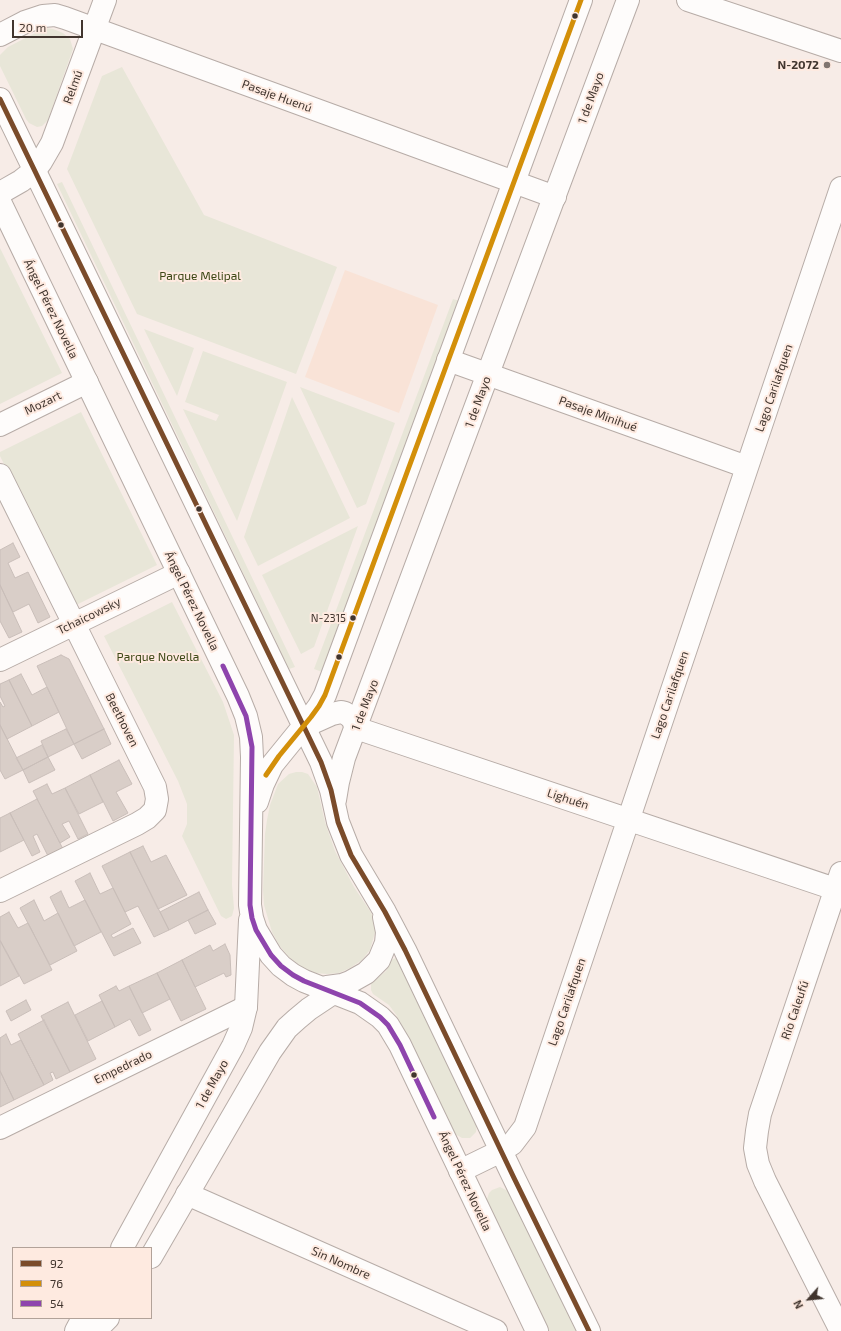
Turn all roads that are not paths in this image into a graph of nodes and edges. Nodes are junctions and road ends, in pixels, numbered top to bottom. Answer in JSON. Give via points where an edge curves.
{"nodes":[{"id":1,"x":105,"y":0,"type":"edge"},
{"id":2,"x":581,"y":0,"type":"edge"},
{"id":3,"x":628,"y":0,"type":"edge"},
{"id":4,"x":688,"y":0,"type":"edge"},
{"id":5,"x":94,"y":29,"type":"junction"},
{"id":6,"x":0,"y":35,"type":"edge"},
{"id":7,"x":841,"y":51,"type":"edge"},
{"id":8,"x":0,"y":99,"type":"edge"},
{"id":9,"x":35,"y":170,"type":"junction"},
{"id":10,"x":514,"y":182,"type":"junction"},
{"id":11,"x":841,"y":188,"type":"edge"},
{"id":12,"x":0,"y":193,"type":"edge"},
{"id":13,"x":555,"y":197,"type":"junction"},
{"id":14,"x":0,"y":202,"type":"edge"},
{"id":15,"x":448,"y":360,"type":"junction"},
{"id":16,"x":488,"y":375,"type":"junction"},
{"id":17,"x":87,"y":382,"type":"junction"},
{"id":18,"x":0,"y":425,"type":"edge"},
{"id":19,"x":747,"y":467,"type":"junction"},
{"id":20,"x":0,"y":475,"type":"edge"},
{"id":21,"x":179,"y":573,"type":"junction"},
{"id":22,"x":74,"y":624,"type":"junction"},
{"id":23,"x":0,"y":660,"type":"edge"},
{"id":24,"x":303,"y":727,"type":"junction"},
{"id":25,"x":356,"y":728,"type":"junction"},
{"id":26,"x":335,"y":805,"type":"junction"},
{"id":27,"x":629,"y":819,"type":"junction"},
{"id":28,"x":251,"y":828,"type":"junction"},
{"id":29,"x":839,"y":884,"type":"edge"},
{"id":30,"x":0,"y":891,"type":"edge"},
{"id":31,"x":376,"y":898,"type":"junction"},
{"id":32,"x":250,"y":905,"type":"junction"},
{"id":33,"x":334,"y":987,"type":"junction"},
{"id":34,"x":246,"y":1007,"type":"junction"},
{"id":35,"x":0,"y":1128,"type":"edge"},
{"id":36,"x":501,"y":1151,"type":"junction"},
{"id":37,"x":460,"y":1171,"type":"junction"},
{"id":38,"x":187,"y":1194,"type":"junction"},
{"id":39,"x":123,"y":1247,"type":"edge"},
{"id":40,"x":152,"y":1255,"type":"edge"},
{"id":41,"x":82,"y":1319,"type":"edge"},
{"id":42,"x":107,"y":1319,"type":"edge"},
{"id":43,"x":76,"y":1331,"type":"edge"},
{"id":44,"x":95,"y":1331,"type":"edge"},
{"id":45,"x":496,"y":1331,"type":"edge"},
{"id":46,"x":537,"y":1331,"type":"edge"},
{"id":47,"x":589,"y":1331,"type":"edge"},
{"id":48,"x":841,"y":1331,"type":"edge"}],
"edges":[{"from":1,"to":5,"type":"main road","name":"Relmú"},
{"from":2,"to":10,"type":"main road"},
{"from":3,"to":13,"type":"main road","name":"1 de Mayo"},
{"from":4,"to":7,"type":"main road"},
{"from":5,"to":6,"type":"main road","name":"Pasaje Huenú","via":[[55,15],[25,22]]},
{"from":5,"to":9,"type":"main road","name":"Relmú","via":[[52,143]]},
{"from":5,"to":10,"type":"main road","name":"Pasaje Huenú"},
{"from":8,"to":9,"type":"main road"},
{"from":9,"to":12,"type":"main road","name":"Relmú","via":[[22,181]]},
{"from":9,"to":24,"type":"main road"},
{"from":10,"to":13,"type":"main road","name":"Pasaje Huenú"},
{"from":10,"to":15,"type":"main road"},
{"from":11,"to":19,"type":"main road","name":"Lago Carilafquen"},
{"from":13,"to":16,"type":"main road","name":"1 de Mayo"},
{"from":14,"to":17,"type":"main road","name":"Ángel Pérez Novella"},
{"from":15,"to":16,"type":"main road","name":"Pasaje Minihué"},
{"from":15,"to":24,"type":"main road","via":[[327,689],[319,706]]},
{"from":16,"to":19,"type":"main road","name":"Pasaje Minihué"},
{"from":16,"to":25,"type":"main road","name":"1 de Mayo"},
{"from":17,"to":18,"type":"main road","name":"Mozart"},
{"from":17,"to":21,"type":"main road","name":"Ángel Pérez Novella"},
{"from":19,"to":27,"type":"main road","name":"Lago Carilafquen"},
{"from":20,"to":22,"type":"main road","name":"Beethoven"},
{"from":21,"to":22,"type":"main road","name":"Tchaicowsky"},
{"from":21,"to":28,"type":"main road","name":"Ángel Pérez Novella","via":[[246,716],[252,757]]},
{"from":22,"to":23,"type":"main road","name":"Tchaicowsky"},
{"from":22,"to":30,"type":"main road","name":"Beethoven","via":[[155,787],[155,810],[137,824]]},
{"from":24,"to":25,"type":"main road","via":[[341,712],[352,718]]},
{"from":24,"to":26,"type":"main road","via":[[321,762]]},
{"from":24,"to":28,"type":"main road","via":[[267,775]]},
{"from":25,"to":26,"type":"main road","name":"1 de Mayo","via":[[341,770]]},
{"from":25,"to":27,"type":"main road","name":"Lighuén"},
{"from":26,"to":31,"type":"main road","via":[[338,822],[351,855]]},
{"from":27,"to":29,"type":"main road","name":"Lighuén"},
{"from":27,"to":36,"type":"main road","name":"Lago Carilafquen","via":[[525,1127],[512,1144]]},
{"from":28,"to":32,"type":"main road","name":"Ángel Pérez Novella"},
{"from":29,"to":48,"type":"main road","name":"Río Caleufú","via":[[760,1114],[755,1148],[765,1181]]},
{"from":31,"to":33,"type":"main road","via":[[388,932],[379,960],[373,967]]},
{"from":31,"to":36,"type":"main road","via":[[405,950]]},
{"from":32,"to":33,"type":"main road","name":"Ángel Pérez Novella","via":[[256,930],[281,966],[292,975]]},
{"from":32,"to":34,"type":"main road","name":"1 de Mayo"},
{"from":33,"to":37,"type":"main road","name":"Ángel Pérez Novella","via":[[388,1025]]},
{"from":33,"to":38,"type":"main road","via":[[297,1019],[278,1040]]},
{"from":34,"to":35,"type":"main road","name":"Empedrado"},
{"from":34,"to":39,"type":"main road","name":"1 de Mayo","via":[[235,1042]]},
{"from":36,"to":37,"type":"main road","name":"Lago Carilafquen"},
{"from":36,"to":47,"type":"main road"},
{"from":37,"to":46,"type":"main road","name":"Ángel Pérez Novella"},
{"from":38,"to":40,"type":"main road"},
{"from":38,"to":45,"type":"main road","name":"Sin Nombre"},
{"from":41,"to":43,"type":"main road"},
{"from":42,"to":44,"type":"main road"}]}
